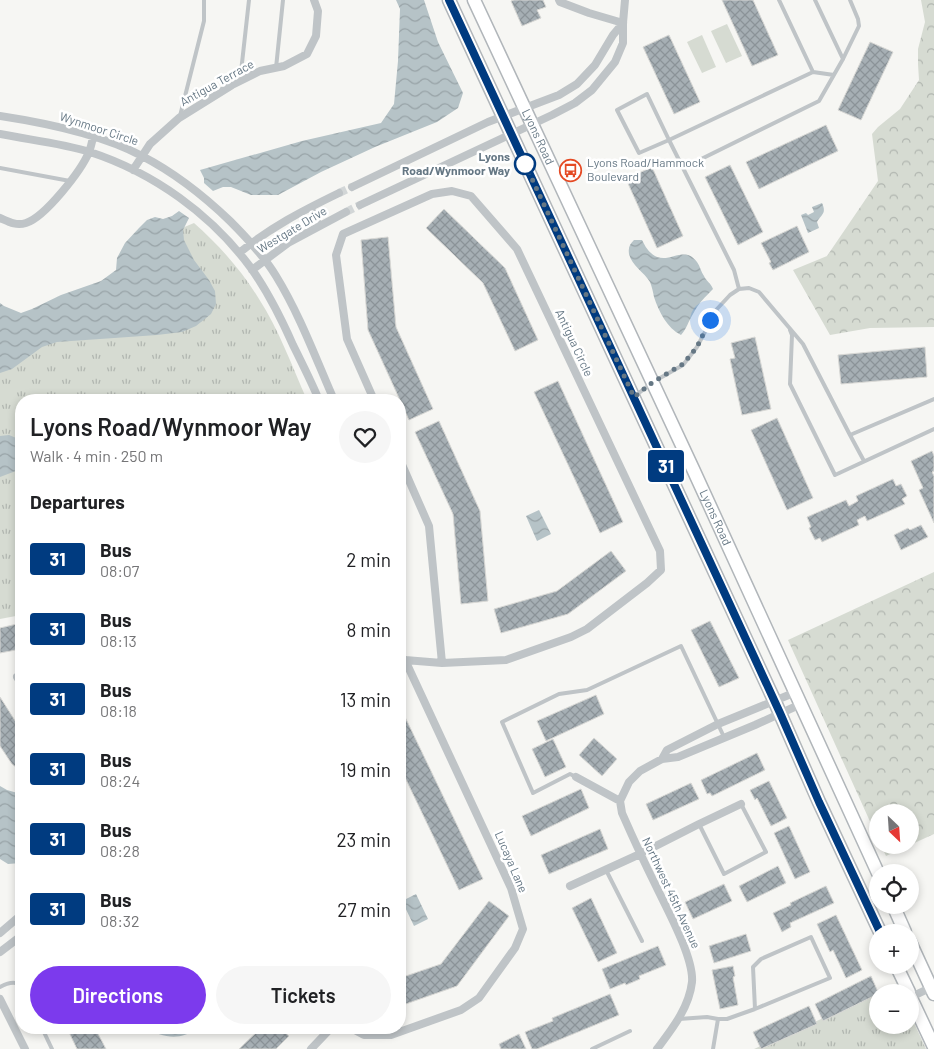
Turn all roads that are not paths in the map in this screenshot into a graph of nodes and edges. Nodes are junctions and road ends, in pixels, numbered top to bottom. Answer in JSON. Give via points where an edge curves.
{"nodes":[{"id":1,"x":204,"y":0,"type":"edge"},
{"id":2,"x":249,"y":0,"type":"edge"},
{"id":3,"x":283,"y":0,"type":"edge"},
{"id":4,"x":314,"y":0,"type":"edge"},
{"id":5,"x":449,"y":0,"type":"edge"},
{"id":6,"x":474,"y":0,"type":"edge"},
{"id":7,"x":559,"y":0,"type":"edge"},
{"id":8,"x":625,"y":0,"type":"edge"},
{"id":9,"x":779,"y":0,"type":"edge"},
{"id":10,"x":815,"y":0,"type":"edge"},
{"id":11,"x":850,"y":0,"type":"edge"},
{"id":12,"x":623,"y":23,"type":"junction"},
{"id":13,"x":843,"y":59,"type":"junction"},
{"id":14,"x":276,"y":68,"type":"junction"},
{"id":15,"x":812,"y":72,"type":"junction"},
{"id":16,"x":834,"y":75,"type":"junction"},
{"id":17,"x":240,"y":81,"type":"junction"},
{"id":18,"x":524,"y":108,"type":"junction"},
{"id":19,"x":503,"y":115,"type":"junction"},
{"id":20,"x":0,"y":116,"type":"edge"},
{"id":21,"x":179,"y":118,"type":"junction"},
{"id":22,"x":532,"y":124,"type":"junction"},
{"id":23,"x":0,"y":134,"type":"edge"},
{"id":24,"x":512,"y":134,"type":"junction"},
{"id":25,"x":93,"y":137,"type":"junction"},
{"id":26,"x":669,"y":140,"type":"junction"},
{"id":27,"x":89,"y":152,"type":"junction"},
{"id":28,"x":141,"y":155,"type":"junction"},
{"id":29,"x":0,"y":168,"type":"edge"},
{"id":30,"x":683,"y":168,"type":"junction"},
{"id":31,"x":133,"y":170,"type":"junction"},
{"id":32,"x":70,"y":181,"type":"junction"},
{"id":33,"x":352,"y":187,"type":"tunnel mouth"},
{"id":34,"x":339,"y":194,"type":"tunnel mouth"},
{"id":35,"x":360,"y":205,"type":"tunnel mouth"},
{"id":36,"x":312,"y":207,"type":"junction"},
{"id":37,"x":346,"y":212,"type":"tunnel mouth"},
{"id":38,"x":0,"y":218,"type":"edge"},
{"id":39,"x":321,"y":225,"type":"junction"},
{"id":40,"x":250,"y":243,"type":"junction"},
{"id":41,"x":239,"y":253,"type":"junction"},
{"id":42,"x":264,"y":260,"type":"junction"},
{"id":43,"x":252,"y":270,"type":"junction"},
{"id":44,"x":739,"y":289,"type":"junction"},
{"id":45,"x":790,"y":328,"type":"junction"},
{"id":46,"x":653,"y":382,"type":"junction"},
{"id":47,"x":316,"y":394,"type":"edge"},
{"id":48,"x":331,"y":394,"type":"edge"},
{"id":49,"x":371,"y":394,"type":"edge"},
{"id":50,"x":634,"y":397,"type":"junction"},
{"id":51,"x":934,"y":399,"type":"edge"},
{"id":52,"x":934,"y":429,"type":"edge"},
{"id":53,"x":850,"y":435,"type":"junction"},
{"id":54,"x":864,"y":461,"type":"junction"},
{"id":55,"x":406,"y":474,"type":"edge"},
{"id":56,"x":406,"y":660,"type":"edge"},
{"id":57,"x":442,"y":663,"type":"junction"},
{"id":58,"x":406,"y":668,"type":"edge"},
{"id":59,"x":798,"y":698,"type":"junction"},
{"id":60,"x":777,"y":708,"type":"junction"},
{"id":61,"x":718,"y":724,"type":"junction"},
{"id":62,"x":724,"y":737,"type":"junction"},
{"id":63,"x":662,"y":759,"type":"junction"},
{"id":64,"x":576,"y":777,"type":"joint"},
{"id":65,"x":620,"y":801,"type":"junction"},
{"id":66,"x":740,"y":804,"type":"joint"},
{"id":67,"x":699,"y":824,"type":"junction"},
{"id":68,"x":640,"y":854,"type":"junction"},
{"id":69,"x":874,"y":864,"type":"edge"},
{"id":70,"x":606,"y":870,"type":"junction"},
{"id":71,"x":570,"y":886,"type":"dead end"},
{"id":72,"x":15,"y":920,"type":"edge"},
{"id":73,"x":876,"y":924,"type":"edge"},
{"id":74,"x":0,"y":933,"type":"edge"},
{"id":75,"x":15,"y":941,"type":"edge"},
{"id":76,"x":642,"y":941,"type":"dead end"},
{"id":77,"x":0,"y":952,"type":"edge"},
{"id":78,"x":919,"y":960,"type":"edge"},
{"id":79,"x":15,"y":983,"type":"edge"},
{"id":80,"x":0,"y":987,"type":"edge"},
{"id":81,"x":933,"y":989,"type":"edge"},
{"id":82,"x":919,"y":993,"type":"edge"},
{"id":83,"x":0,"y":999,"type":"edge"},
{"id":84,"x":755,"y":1009,"type":"junction"},
{"id":85,"x":919,"y":1014,"type":"edge"},
{"id":86,"x":718,"y":1019,"type":"junction"},
{"id":87,"x":678,"y":1021,"type":"junction"},
{"id":88,"x":15,"y":1029,"type":"edge"},
{"id":89,"x":406,"y":1030,"type":"edge"},
{"id":90,"x":630,"y":1031,"type":"dead end"},
{"id":91,"x":18,"y":1034,"type":"edge"},
{"id":92,"x":45,"y":1034,"type":"edge"},
{"id":93,"x":325,"y":1034,"type":"edge"},
{"id":94,"x":362,"y":1034,"type":"edge"},
{"id":95,"x":394,"y":1034,"type":"edge"},
{"id":96,"x":934,"y":1047,"type":"edge"},
{"id":97,"x":25,"y":1049,"type":"edge"},
{"id":98,"x":52,"y":1049,"type":"edge"},
{"id":99,"x":311,"y":1049,"type":"edge"},
{"id":100,"x":592,"y":1049,"type":"edge"},
{"id":101,"x":657,"y":1049,"type":"edge"},
{"id":102,"x":713,"y":1049,"type":"edge"}],
"edges":[{"from":1,"to":21,"type":"lane","via":[[204,21]]},
{"from":2,"to":17,"type":"lane"},
{"from":3,"to":14,"type":"lane"},
{"from":4,"to":14,"type":"street","name":"Antigua Terrace","via":[[318,11],[316,36],[307,54]]},
{"from":5,"to":19,"type":"main road","name":"Lyons Road"},
{"from":6,"to":18,"type":"main road","name":"Lyons Road"},
{"from":7,"to":12,"type":"street"},
{"from":8,"to":12,"type":"street"},
{"from":9,"to":15,"type":"lane"},
{"from":10,"to":13,"type":"lane"},
{"from":11,"to":13,"type":"lane","via":[[859,26]]},
{"from":12,"to":18,"type":"street","via":[[595,65],[577,84],[559,95]]},
{"from":12,"to":22,"type":"street","via":[[623,43],[615,62],[592,90],[575,104]]},
{"from":13,"to":16,"type":"lane"},
{"from":14,"to":17,"type":"street","name":"Antigua Terrace","via":[[260,71]]},
{"from":15,"to":16,"type":"lane"},
{"from":15,"to":26,"type":"lane"},
{"from":16,"to":30,"type":"lane","via":[[819,102]]},
{"from":17,"to":21,"type":"street","name":"Antigua Terrace"},
{"from":18,"to":19,"type":"street"},
{"from":18,"to":22,"type":"main road","name":"Lyons Road"},
{"from":19,"to":24,"type":"main road","name":"Lyons Road"},
{"from":19,"to":33,"type":"street"},
{"from":20,"to":25,"type":"street","name":"Wynmoor Circle"},
{"from":21,"to":28,"type":"street","name":"Antigua Terrace"},
{"from":22,"to":24,"type":"street"},
{"from":22,"to":46,"type":"main road","name":"Lyons Road"},
{"from":23,"to":27,"type":"street","name":"Wynmoor Circle"},
{"from":24,"to":35,"type":"street"},
{"from":24,"to":50,"type":"main road","name":"Lyons Road"},
{"from":25,"to":27,"type":"street"},
{"from":25,"to":28,"type":"street","name":"Wynmoor Circle"},
{"from":26,"to":26,"type":"lane","via":[[647,94],[617,110],[639,154]]},
{"from":26,"to":30,"type":"lane"},
{"from":27,"to":31,"type":"street","name":"Wynmoor Circle"},
{"from":27,"to":32,"type":"street"},
{"from":28,"to":31,"type":"street","name":"Antigua Terrace"},
{"from":28,"to":40,"type":"street","name":"Wynmoor Circle","via":[[189,185],[218,209]]},
{"from":29,"to":32,"type":"lane"},
{"from":30,"to":44,"type":"lane","via":[[734,270]]},
{"from":31,"to":41,"type":"street","name":"Wynmoor Circle","via":[[192,207]]},
{"from":32,"to":38,"type":"street","via":[[48,208],[26,223],[15,224]]},
{"from":34,"to":36,"type":"street","name":"Westgate Drive"},
{"from":36,"to":39,"type":"lane"},
{"from":36,"to":40,"type":"street","name":"Westgate Drive"},
{"from":37,"to":39,"type":"street","name":"Westgate Drive"},
{"from":39,"to":42,"type":"street","name":"Westgate Drive"},
{"from":40,"to":41,"type":"street","name":"Westgate Drive"},
{"from":40,"to":42,"type":"street","name":"Wynmoor Circle"},
{"from":41,"to":43,"type":"street","name":"Wynmoor Circle"},
{"from":42,"to":43,"type":"street","name":"Westgate Drive"},
{"from":42,"to":48,"type":"street","name":"Wynmoor Circle","via":[[291,303]]},
{"from":43,"to":47,"type":"street","name":"Wynmoor Circle","via":[[272,300]]},
{"from":44,"to":45,"type":"lane","via":[[759,292]]},
{"from":44,"to":46,"type":"lane","via":[[717,309],[697,347],[683,364]]},
{"from":45,"to":53,"type":"lane","via":[[804,344]]},
{"from":45,"to":54,"type":"lane","via":[[790,384],[835,475]]},
{"from":46,"to":50,"type":"lane"},
{"from":46,"to":59,"type":"main road","name":"Lyons Road"},
{"from":49,"to":57,"type":"street","name":"Antigua Circle","via":[[347,339],[336,255],[344,234],[432,194],[452,191],[470,196],[517,249],[660,551],[661,570],[648,583],[571,638],[506,660]]},
{"from":50,"to":60,"type":"main road","name":"Lyons Road"},
{"from":51,"to":53,"type":"lane"},
{"from":52,"to":54,"type":"lane"},
{"from":53,"to":54,"type":"lane"},
{"from":55,"to":57,"type":"street","via":[[429,526]]},
{"from":56,"to":57,"type":"street","name":"Antigua Circle"},
{"from":58,"to":89,"type":"street","name":"Lucaya Lane","via":[[511,888],[523,929],[515,948],[479,998],[461,1010]]},
{"from":59,"to":60,"type":"street"},
{"from":59,"to":60,"type":"street"},
{"from":59,"to":69,"type":"main road","name":"Lyons Road"},
{"from":60,"to":61,"type":"street"},
{"from":60,"to":62,"type":"street","via":[[755,725]]},
{"from":60,"to":73,"type":"main road","name":"Lyons Road"},
{"from":61,"to":62,"type":"lane"},
{"from":61,"to":63,"type":"street","via":[[667,750]]},
{"from":61,"to":64,"type":"lane","via":[[681,646],[587,690],[559,694],[502,722],[533,793],[570,774]]},
{"from":62,"to":63,"type":"street","via":[[678,757]]},
{"from":63,"to":65,"type":"street","via":[[640,771],[629,782]]},
{"from":64,"to":65,"type":"street"},
{"from":65,"to":68,"type":"street","name":"Northwest 45th Avenue"},
{"from":66,"to":67,"type":"street"},
{"from":66,"to":67,"type":"lane","via":[[766,852],[724,874]]},
{"from":67,"to":68,"type":"street"},
{"from":68,"to":70,"type":"street"},
{"from":68,"to":87,"type":"street","name":"Northwest 45th Avenue","via":[[689,960],[692,981],[687,1003]]},
{"from":70,"to":71,"type":"street"},
{"from":70,"to":76,"type":"lane"},
{"from":72,"to":74,"type":"street"},
{"from":75,"to":77,"type":"street"},
{"from":78,"to":81,"type":"main road"},
{"from":79,"to":80,"type":"lane"},
{"from":81,"to":82,"type":"street"},
{"from":83,"to":88,"type":"street"},
{"from":84,"to":84,"type":"lane","via":[[830,978],[811,937],[761,959],[753,967]]},
{"from":84,"to":86,"type":"lane"},
{"from":85,"to":96,"type":"main road"},
{"from":86,"to":87,"type":"lane","via":[[707,1016]]},
{"from":86,"to":102,"type":"lane"},
{"from":87,"to":101,"type":"street","name":"Northwest 45th Avenue"},
{"from":90,"to":100,"type":"lane"},
{"from":91,"to":97,"type":"street"},
{"from":92,"to":98,"type":"lane"},
{"from":93,"to":99,"type":"street"},
{"from":94,"to":95,"type":"street","name":"Lucaya Lane"}]}
